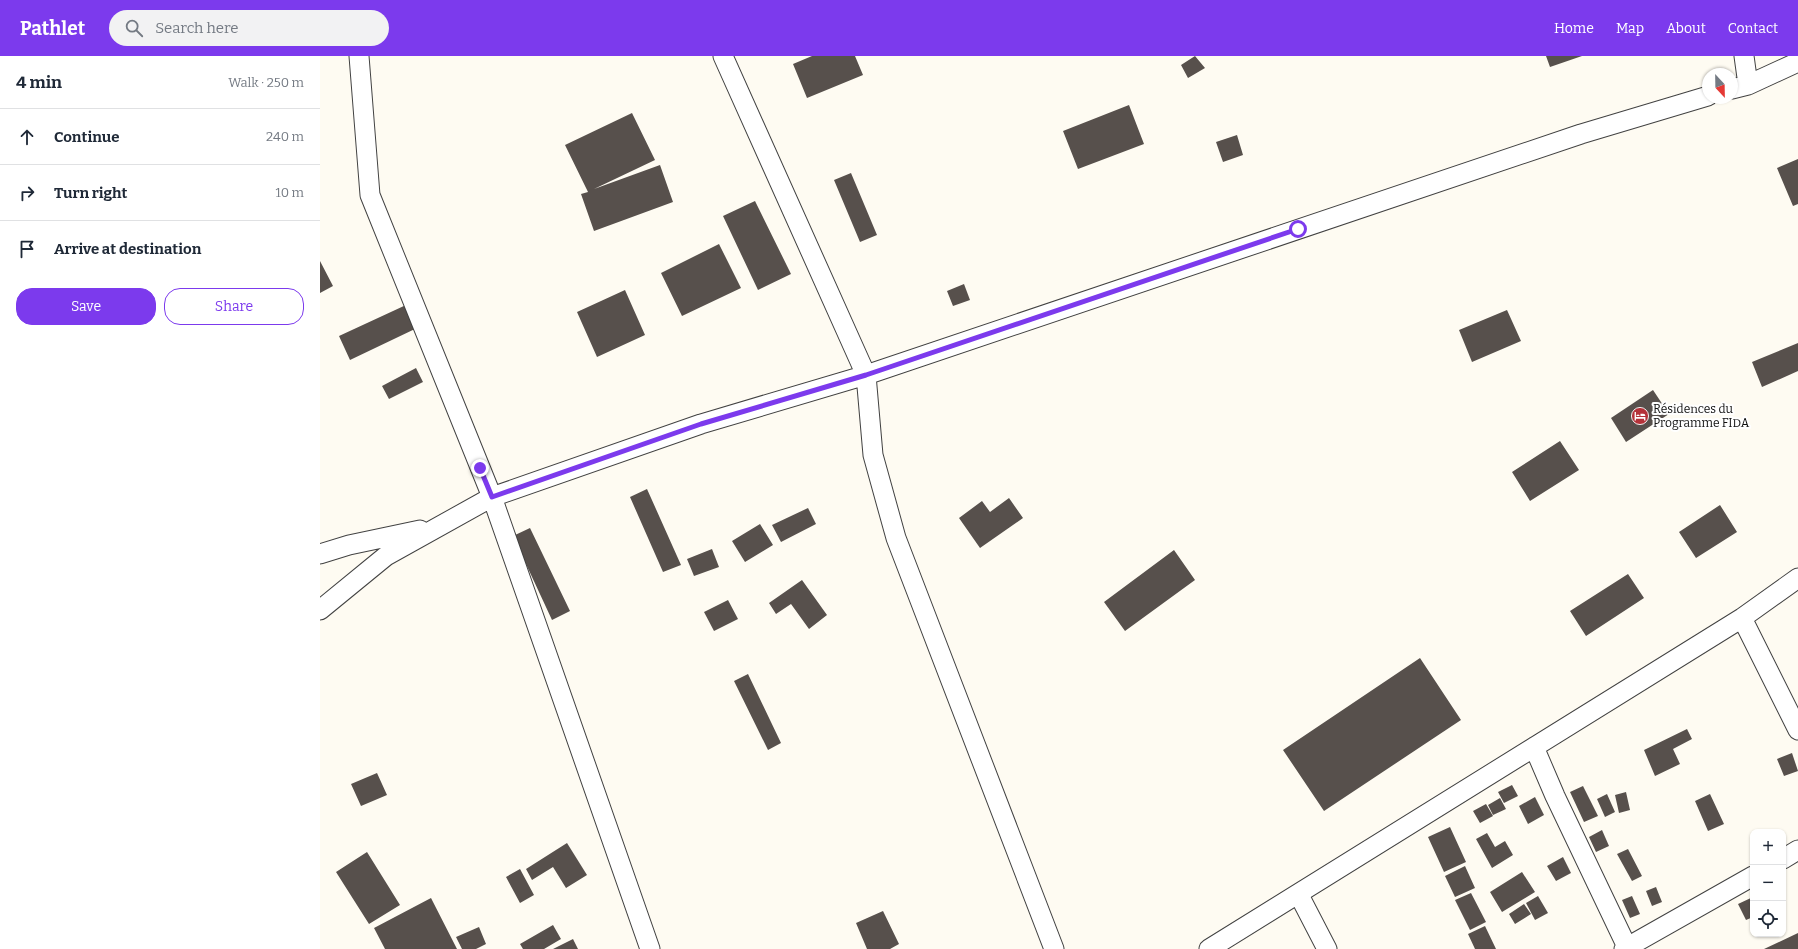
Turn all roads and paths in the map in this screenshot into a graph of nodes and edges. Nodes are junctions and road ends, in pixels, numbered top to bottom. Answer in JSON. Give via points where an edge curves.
{"nodes":[{"id":1,"x":359,"y":56,"type":"edge"},
{"id":2,"x":722,"y":56,"type":"edge"},
{"id":3,"x":1744,"y":56,"type":"edge"},
{"id":4,"x":1798,"y":62,"type":"edge"},
{"id":5,"x":1740,"y":87,"type":"edge"},
{"id":6,"x":1702,"y":98,"type":"edge"},
{"id":7,"x":866,"y":375,"type":"junction"},
{"id":8,"x":492,"y":497,"type":"junction"},
{"id":9,"x":439,"y":526,"type":"junction"},
{"id":10,"x":320,"y":554,"type":"edge"},
{"id":11,"x":1798,"y":578,"type":"edge"},
{"id":12,"x":320,"y":610,"type":"edge"},
{"id":13,"x":1742,"y":618,"type":"junction"},
{"id":14,"x":1798,"y":730,"type":"edge"},
{"id":15,"x":1534,"y":747,"type":"junction"},
{"id":16,"x":1798,"y":850,"type":"edge"},
{"id":17,"x":1786,"y":857,"type":"edge"},
{"id":18,"x":1750,"y":878,"type":"edge"},
{"id":19,"x":1298,"y":895,"type":"junction"},
{"id":20,"x":1627,"y":948,"type":"edge"},
{"id":21,"x":650,"y":949,"type":"edge"},
{"id":22,"x":1054,"y":949,"type":"edge"},
{"id":23,"x":1209,"y":949,"type":"edge"},
{"id":24,"x":1326,"y":949,"type":"edge"}],
"edges":[{"from":1,"to":8,"type":"street","via":[[370,195]]},
{"from":2,"to":7,"type":"street"},
{"from":3,"to":5,"type":"street"},
{"from":4,"to":5,"type":"street"},
{"from":6,"to":7,"type":"street","via":[[1581,134]]},
{"from":7,"to":8,"type":"street","via":[[701,424]]},
{"from":7,"to":22,"type":"street","via":[[873,455],[896,538]]},
{"from":8,"to":9,"type":"street"},
{"from":8,"to":21,"type":"street"},
{"from":9,"to":10,"type":"street","via":[[349,545]]},
{"from":9,"to":12,"type":"street","via":[[386,556]]},
{"from":11,"to":13,"type":"street"},
{"from":13,"to":14,"type":"street"},
{"from":13,"to":15,"type":"street"},
{"from":15,"to":19,"type":"street"},
{"from":15,"to":20,"type":"street"},
{"from":16,"to":17,"type":"street"},
{"from":18,"to":20,"type":"street"},
{"from":19,"to":23,"type":"street"},
{"from":19,"to":24,"type":"street"}]}
